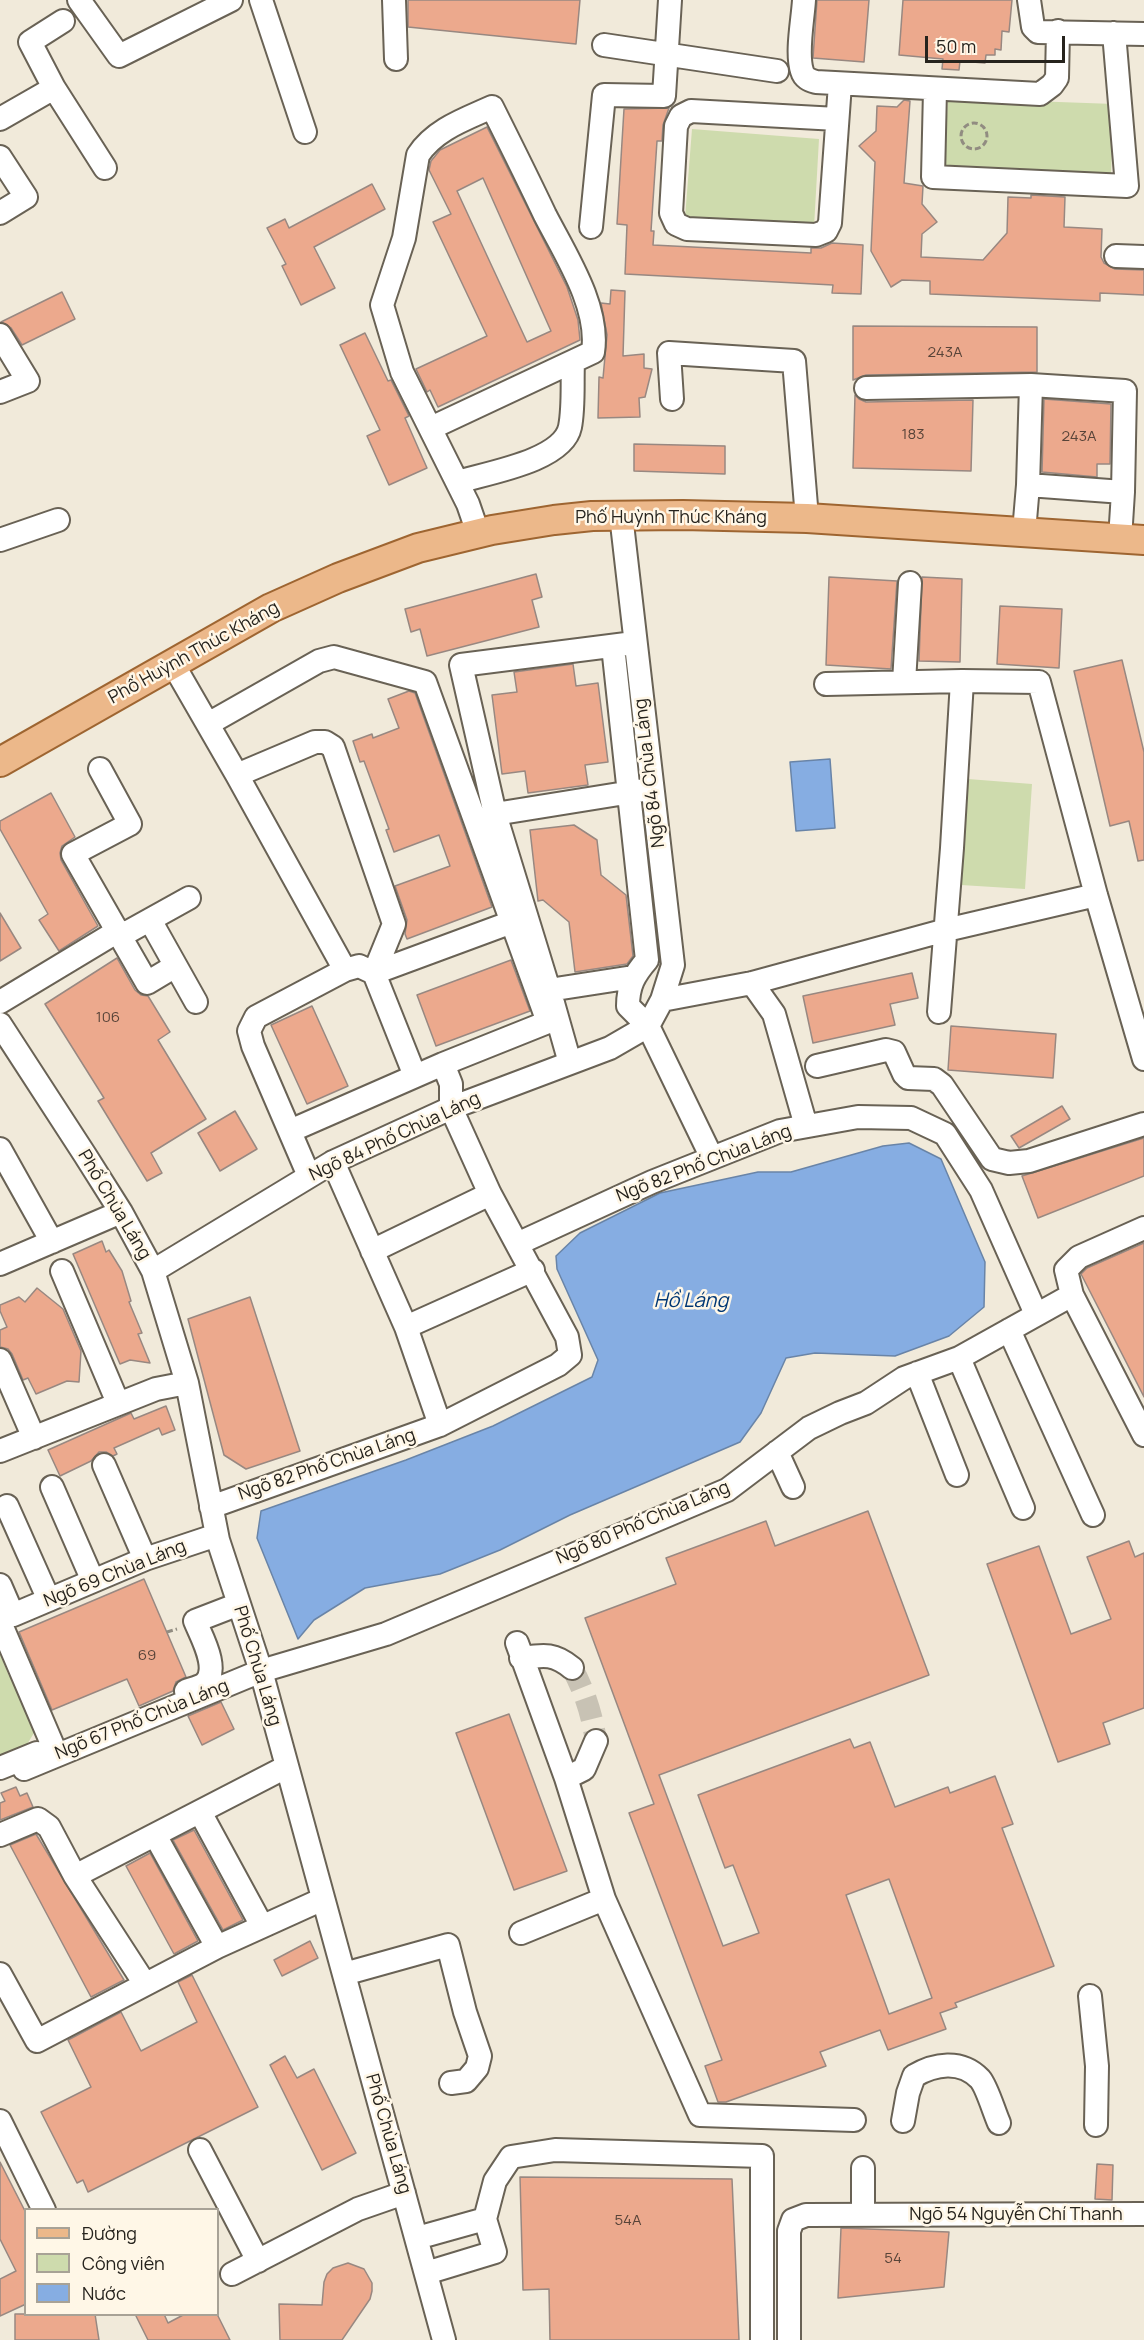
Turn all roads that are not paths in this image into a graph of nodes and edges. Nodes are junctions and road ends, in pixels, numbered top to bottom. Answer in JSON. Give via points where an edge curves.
{"nodes":[{"id":1,"x":79,"y":0,"type":"edge"},
{"id":2,"x":231,"y":0,"type":"edge"},
{"id":3,"x":261,"y":0,"type":"edge"},
{"id":4,"x":394,"y":0,"type":"edge"},
{"id":5,"x":670,"y":0,"type":"edge"},
{"id":6,"x":804,"y":0,"type":"edge"},
{"id":7,"x":1029,"y":0,"type":"edge"},
{"id":8,"x":63,"y":21,"type":"dead end"},
{"id":9,"x":1058,"y":31,"type":"junction"},
{"id":10,"x":1114,"y":33,"type":"junction"},
{"id":11,"x":1144,"y":34,"type":"edge"},
{"id":12,"x":604,"y":45,"type":"dead end"},
{"id":13,"x":667,"y":53,"type":"junction"},
{"id":14,"x":396,"y":59,"type":"dead end"},
{"id":15,"x":777,"y":71,"type":"dead end"},
{"id":16,"x":840,"y":84,"type":"junction"},
{"id":17,"x":54,"y":88,"type":"junction"},
{"id":18,"x":935,"y":90,"type":"junction"},
{"id":19,"x":0,"y":119,"type":"edge"},
{"id":20,"x":837,"y":119,"type":"junction"},
{"id":21,"x":305,"y":132,"type":"dead end"},
{"id":22,"x":0,"y":157,"type":"edge"},
{"id":23,"x":105,"y":168,"type":"dead end"},
{"id":24,"x":0,"y":213,"type":"edge"},
{"id":25,"x":591,"y":227,"type":"dead end"},
{"id":26,"x":1116,"y":256,"type":"dead end"},
{"id":27,"x":1144,"y":257,"type":"edge"},
{"id":28,"x":0,"y":335,"type":"edge"},
{"id":29,"x":573,"y":362,"type":"junction"},
{"id":30,"x":1031,"y":385,"type":"junction"},
{"id":31,"x":866,"y":388,"type":"dead end"},
{"id":32,"x":0,"y":392,"type":"edge"},
{"id":33,"x":672,"y":399,"type":"dead end"},
{"id":34,"x":431,"y":428,"type":"junction"},
{"id":35,"x":457,"y":482,"type":"junction"},
{"id":36,"x":1028,"y":485,"type":"junction"},
{"id":37,"x":1123,"y":492,"type":"junction"},
{"id":38,"x":621,"y":515,"type":"junction"},
{"id":39,"x":807,"y":518,"type":"junction"},
{"id":40,"x":58,"y":520,"type":"dead end"},
{"id":41,"x":1024,"y":532,"type":"junction"},
{"id":42,"x":477,"y":533,"type":"junction"},
{"id":43,"x":1132,"y":539,"type":"edge"},
{"id":44,"x":0,"y":540,"type":"edge"},
{"id":45,"x":910,"y":583,"type":"dead end"},
{"id":46,"x":623,"y":644,"type":"junction"},
{"id":47,"x":173,"y":664,"type":"junction"},
{"id":48,"x":962,"y":681,"type":"junction"},
{"id":49,"x":904,"y":682,"type":"junction"},
{"id":50,"x":825,"y":684,"type":"dead end"},
{"id":51,"x":208,"y":724,"type":"junction"},
{"id":52,"x":0,"y":762,"type":"edge"},
{"id":53,"x":100,"y":769,"type":"dead end"},
{"id":54,"x":237,"y":775,"type":"junction"},
{"id":55,"x":640,"y":791,"type":"junction"},
{"id":56,"x":495,"y":814,"type":"junction"},
{"id":57,"x":1096,"y":895,"type":"junction"},
{"id":58,"x":189,"y":898,"type":"dead end"},
{"id":59,"x":150,"y":920,"type":"junction"},
{"id":60,"x":512,"y":922,"type":"junction"},
{"id":61,"x":946,"y":930,"type":"junction"},
{"id":62,"x":118,"y":931,"type":"junction"},
{"id":63,"x":172,"y":968,"type":"dead end"},
{"id":64,"x":345,"y":970,"type":"junction"},
{"id":65,"x":374,"y":973,"type":"junction"},
{"id":66,"x":633,"y":977,"type":"junction"},
{"id":67,"x":752,"y":983,"type":"junction"},
{"id":68,"x":549,"y":990,"type":"junction"},
{"id":69,"x":662,"y":1000,"type":"junction"},
{"id":70,"x":0,"y":1002,"type":"edge"},
{"id":71,"x":196,"y":1002,"type":"dead end"},
{"id":72,"x":939,"y":1012,"type":"dead end"},
{"id":73,"x":648,"y":1026,"type":"junction"},
{"id":74,"x":2,"y":1032,"type":"edge"},
{"id":75,"x":1144,"y":1059,"type":"edge"},
{"id":76,"x":570,"y":1063,"type":"junction"},
{"id":77,"x":443,"y":1064,"type":"junction"},
{"id":78,"x":817,"y":1066,"type":"dead end"},
{"id":79,"x":414,"y":1076,"type":"junction"},
{"id":80,"x":451,"y":1108,"type":"junction"},
{"id":81,"x":1144,"y":1124,"type":"edge"},
{"id":82,"x":806,"y":1126,"type":"junction"},
{"id":83,"x":290,"y":1131,"type":"junction"},
{"id":84,"x":0,"y":1149,"type":"edge"},
{"id":85,"x":712,"y":1158,"type":"junction"},
{"id":86,"x":333,"y":1162,"type":"junction"},
{"id":87,"x":309,"y":1176,"type":"junction"},
{"id":88,"x":489,"y":1194,"type":"junction"},
{"id":89,"x":121,"y":1212,"type":"junction"},
{"id":90,"x":1144,"y":1228,"type":"edge"},
{"id":91,"x":52,"y":1242,"type":"junction"},
{"id":92,"x":518,"y":1244,"type":"junction"},
{"id":93,"x":372,"y":1251,"type":"junction"},
{"id":94,"x":0,"y":1264,"type":"edge"},
{"id":95,"x":533,"y":1270,"type":"junction"},
{"id":96,"x":62,"y":1271,"type":"dead end"},
{"id":97,"x":153,"y":1271,"type":"junction"},
{"id":98,"x":1072,"y":1295,"type":"junction"},
{"id":99,"x":1036,"y":1314,"type":"junction"},
{"id":100,"x":406,"y":1327,"type":"junction"},
{"id":101,"x":1009,"y":1330,"type":"junction"},
{"id":102,"x":959,"y":1358,"type":"junction"},
{"id":103,"x":0,"y":1360,"type":"edge"},
{"id":104,"x":917,"y":1373,"type":"junction"},
{"id":105,"x":187,"y":1383,"type":"junction"},
{"id":106,"x":118,"y":1403,"type":"junction"},
{"id":107,"x":440,"y":1425,"type":"junction"},
{"id":108,"x":1144,"y":1435,"type":"edge"},
{"id":109,"x":34,"y":1438,"type":"junction"},
{"id":110,"x":0,"y":1450,"type":"edge"},
{"id":111,"x":777,"y":1452,"type":"junction"},
{"id":112,"x":104,"y":1465,"type":"dead end"},
{"id":113,"x":957,"y":1475,"type":"dead end"},
{"id":114,"x":52,"y":1487,"type":"dead end"},
{"id":115,"x":793,"y":1487,"type":"dead end"},
{"id":116,"x":7,"y":1506,"type":"dead end"},
{"id":117,"x":211,"y":1507,"type":"junction"},
{"id":118,"x":1023,"y":1508,"type":"dead end"},
{"id":119,"x":1093,"y":1515,"type":"dead end"},
{"id":120,"x":217,"y":1535,"type":"junction"},
{"id":121,"x":145,"y":1559,"type":"junction"},
{"id":122,"x":93,"y":1581,"type":"junction"},
{"id":123,"x":0,"y":1585,"type":"edge"},
{"id":124,"x":49,"y":1600,"type":"junction"},
{"id":125,"x":239,"y":1604,"type":"junction"},
{"id":126,"x":6,"y":1624,"type":"edge"},
{"id":127,"x":572,"y":1668,"type":"tunnel mouth"},
{"id":128,"x":261,"y":1671,"type":"junction"},
{"id":129,"x":597,"y":1741,"type":"tunnel mouth"},
{"id":130,"x":53,"y":1746,"type":"junction"},
{"id":131,"x":286,"y":1767,"type":"junction"},
{"id":132,"x":0,"y":1768,"type":"edge"},
{"id":133,"x":24,"y":1769,"type":"dead end"},
{"id":134,"x":566,"y":1778,"type":"junction"},
{"id":135,"x":200,"y":1812,"type":"junction"},
{"id":136,"x":0,"y":1835,"type":"edge"},
{"id":137,"x":156,"y":1835,"type":"junction"},
{"id":138,"x":75,"y":1876,"type":"junction"},
{"id":139,"x":323,"y":1899,"type":"junction"},
{"id":140,"x":604,"y":1899,"type":"junction"},
{"id":141,"x":262,"y":1926,"type":"junction"},
{"id":142,"x":521,"y":1933,"type":"dead end"},
{"id":143,"x":217,"y":1947,"type":"junction"},
{"id":144,"x":0,"y":1974,"type":"edge"},
{"id":145,"x":344,"y":1974,"type":"junction"},
{"id":146,"x":145,"y":1984,"type":"junction"},
{"id":147,"x":1090,"y":1996,"type":"dead end"},
{"id":148,"x":451,"y":2083,"type":"dead end"},
{"id":149,"x":854,"y":2120,"type":"dead end"},
{"id":150,"x":0,"y":2121,"type":"edge"},
{"id":151,"x":903,"y":2121,"type":"dead end"},
{"id":152,"x":999,"y":2123,"type":"dead end"},
{"id":153,"x":1096,"y":2125,"type":"dead end"},
{"id":154,"x":200,"y":2150,"type":"dead end"},
{"id":155,"x":863,"y":2168,"type":"dead end"},
{"id":156,"x":404,"y":2193,"type":"junction"},
{"id":157,"x":43,"y":2208,"type":"edge"},
{"id":158,"x":1144,"y":2214,"type":"edge"},
{"id":159,"x":863,"y":2215,"type":"junction"},
{"id":160,"x":485,"y":2219,"type":"junction"},
{"id":161,"x":417,"y":2238,"type":"junction"},
{"id":162,"x":258,"y":2261,"type":"junction"},
{"id":163,"x":426,"y":2273,"type":"junction"},
{"id":164,"x":232,"y":2274,"type":"dead end"},
{"id":165,"x":444,"y":2340,"type":"edge"},
{"id":166,"x":762,"y":2340,"type":"edge"},
{"id":167,"x":789,"y":2340,"type":"edge"}],
"edges":[{"from":1,"to":2,"type":"street","via":[[119,56]]},
{"from":3,"to":21,"type":"street"},
{"from":4,"to":14,"type":"street"},
{"from":5,"to":13,"type":"street"},
{"from":6,"to":16,"type":"street","via":[[802,72],[816,82]]},
{"from":7,"to":9,"type":"street","via":[[1033,27],[1038,32]]},
{"from":8,"to":17,"type":"street","via":[[30,42]]},
{"from":9,"to":10,"type":"street"},
{"from":9,"to":18,"type":"street","via":[[1057,78],[1040,94]]},
{"from":10,"to":11,"type":"street"},
{"from":10,"to":18,"type":"street","via":[[1127,186],[933,177]]},
{"from":12,"to":13,"type":"street"},
{"from":13,"to":15,"type":"street"},
{"from":13,"to":25,"type":"street","via":[[664,96],[604,95]]},
{"from":16,"to":18,"type":"street"},
{"from":16,"to":20,"type":"street"},
{"from":17,"to":19,"type":"street"},
{"from":17,"to":23,"type":"street"},
{"from":20,"to":20,"type":"street","via":[[830,223],[826,231],[816,235],[699,230],[676,224],[670,213],[676,126],[681,116],[691,111]]},
{"from":22,"to":24,"type":"street","via":[[26,197]]},
{"from":26,"to":27,"type":"street"},
{"from":28,"to":32,"type":"street","via":[[28,381]]},
{"from":29,"to":34,"type":"street"},
{"from":29,"to":34,"type":"street","via":[[593,352],[595,337],[582,288],[492,107],[444,129],[418,155],[404,238],[382,306],[402,372]]},
{"from":29,"to":35,"type":"street","via":[[570,427],[564,441],[553,451],[523,464]]},
{"from":30,"to":31,"type":"street"},
{"from":30,"to":36,"type":"street"},
{"from":30,"to":37,"type":"street","via":[[1125,391]]},
{"from":33,"to":39,"type":"street","via":[[669,353],[794,361]]},
{"from":34,"to":35,"type":"street"},
{"from":35,"to":42,"type":"street"},
{"from":36,"to":37,"type":"street"},
{"from":36,"to":41,"type":"street"},
{"from":37,"to":43,"type":"street"},
{"from":38,"to":39,"type":"main road","name":"Phố Huỳnh Thúc Kháng"},
{"from":38,"to":42,"type":"main road","name":"Phố Huỳnh Thúc Kháng","via":[[554,519]]},
{"from":38,"to":46,"type":"street","name":"Ngõ 84 Chùa Láng"},
{"from":39,"to":41,"type":"main road","name":"Phố Huỳnh Thúc Kháng"},
{"from":40,"to":44,"type":"street"},
{"from":41,"to":43,"type":"main road","name":"Phố Huỳnh Thúc Kháng"},
{"from":42,"to":47,"type":"main road","name":"Phố Huỳnh Thúc Kháng","via":[[418,548],[334,580],[271,608]]},
{"from":45,"to":49,"type":"street"},
{"from":46,"to":55,"type":"street","name":"Ngõ 84 Chùa Láng"},
{"from":46,"to":56,"type":"street","via":[[461,665]]},
{"from":47,"to":51,"type":"street"},
{"from":47,"to":52,"type":"main road","name":"Phố Huỳnh Thúc Kháng"},
{"from":48,"to":49,"type":"street"},
{"from":48,"to":57,"type":"street","via":[[1039,682]]},
{"from":48,"to":61,"type":"street"},
{"from":49,"to":50,"type":"street"},
{"from":51,"to":54,"type":"street"},
{"from":51,"to":60,"type":"street","via":[[319,661],[334,657],[425,682]]},
{"from":53,"to":62,"type":"street","via":[[130,824],[73,854]]},
{"from":54,"to":64,"type":"street"},
{"from":54,"to":65,"type":"street","via":[[315,742],[333,747],[394,924]]},
{"from":55,"to":56,"type":"street"},
{"from":55,"to":66,"type":"street","via":[[647,960]]},
{"from":55,"to":69,"type":"street","name":"Ngõ 84 Chùa Láng","via":[[673,965]]},
{"from":56,"to":68,"type":"street"},
{"from":57,"to":61,"type":"street"},
{"from":57,"to":75,"type":"street"},
{"from":58,"to":59,"type":"street"},
{"from":59,"to":62,"type":"street","via":[[126,933]]},
{"from":59,"to":71,"type":"street"},
{"from":60,"to":65,"type":"street"},
{"from":60,"to":77,"type":"street","via":[[548,1022]]},
{"from":61,"to":67,"type":"street"},
{"from":61,"to":72,"type":"street"},
{"from":62,"to":63,"type":"street","via":[[147,983]]},
{"from":62,"to":70,"type":"street"},
{"from":64,"to":65,"type":"street","via":[[359,966]]},
{"from":64,"to":83,"type":"street","via":[[256,1017],[249,1031]]},
{"from":65,"to":79,"type":"street"},
{"from":66,"to":68,"type":"street"},
{"from":66,"to":73,"type":"street","via":[[628,1006]]},
{"from":67,"to":69,"type":"street"},
{"from":67,"to":82,"type":"street","via":[[774,1014]]},
{"from":68,"to":76,"type":"street"},
{"from":69,"to":73,"type":"street","name":"Ngõ 84 Chùa Láng"},
{"from":73,"to":76,"type":"street","name":"Ngõ 84 Phố Chùa Láng","via":[[610,1048]]},
{"from":73,"to":85,"type":"street"},
{"from":74,"to":89,"type":"street","name":"Phố Chùa Láng"},
{"from":76,"to":80,"type":"street","name":"Ngõ 84 Phố Chùa Láng"},
{"from":77,"to":79,"type":"street"},
{"from":77,"to":80,"type":"street","via":[[451,1084]]},
{"from":78,"to":81,"type":"street","via":[[886,1050],[894,1052],[908,1078],[933,1079],[942,1085],[992,1159],[1009,1163],[1029,1161]]},
{"from":79,"to":83,"type":"street"},
{"from":80,"to":86,"type":"street","name":"Ngõ 84 Phố Chùa Láng"},
{"from":80,"to":88,"type":"street"},
{"from":82,"to":85,"type":"street","name":"Ngõ 82 Phố Chùa Láng","via":[[780,1131]]},
{"from":82,"to":99,"type":"street","name":"Ngõ 82 Phố Chùa Láng","via":[[858,1117],[911,1118],[945,1134],[981,1190]]},
{"from":83,"to":87,"type":"street"},
{"from":84,"to":91,"type":"street"},
{"from":85,"to":92,"type":"street","name":"Ngõ 82 Phố Chùa Láng"},
{"from":86,"to":87,"type":"street","name":"Ngõ 84 Phố Chùa Láng"},
{"from":86,"to":93,"type":"street"},
{"from":87,"to":97,"type":"street","name":"Ngõ 84 Phố Chùa Láng"},
{"from":88,"to":92,"type":"street"},
{"from":88,"to":93,"type":"street"},
{"from":89,"to":91,"type":"street"},
{"from":89,"to":97,"type":"street","name":"Phố Chùa Láng"},
{"from":90,"to":98,"type":"street","via":[[1072,1262],[1066,1270]]},
{"from":91,"to":94,"type":"street"},
{"from":92,"to":95,"type":"street"},
{"from":93,"to":100,"type":"street"},
{"from":95,"to":100,"type":"street"},
{"from":95,"to":107,"type":"street","name":"Ngõ 82 Phố Chùa Láng","via":[[567,1337],[570,1355],[558,1365]]},
{"from":96,"to":106,"type":"street"},
{"from":97,"to":105,"type":"street","name":"Phố Chùa Láng"},
{"from":98,"to":99,"type":"street","name":"Ngõ 80 Phố Chùa Láng"},
{"from":98,"to":108,"type":"street"},
{"from":99,"to":101,"type":"street","name":"Ngõ 80 Phố Chùa Láng"},
{"from":100,"to":107,"type":"street"},
{"from":101,"to":102,"type":"street","name":"Ngõ 80 Phố Chùa Láng"},
{"from":101,"to":119,"type":"street"},
{"from":102,"to":104,"type":"street","name":"Ngõ 80 Phố Chùa Láng"},
{"from":102,"to":118,"type":"street"},
{"from":103,"to":109,"type":"street"},
{"from":104,"to":111,"type":"street","name":"Ngõ 80 Phố Chùa Láng","via":[[866,1403],[809,1428]]},
{"from":104,"to":113,"type":"street"},
{"from":105,"to":106,"type":"street"},
{"from":105,"to":117,"type":"street","name":"Phố Chùa Láng"},
{"from":106,"to":109,"type":"street"},
{"from":107,"to":117,"type":"street","name":"Ngõ 82 Phố Chùa Láng"},
{"from":109,"to":110,"type":"street"},
{"from":111,"to":115,"type":"street"},
{"from":111,"to":128,"type":"street","name":"Ngõ 80 Phố Chùa Láng","via":[[727,1490],[386,1634]]},
{"from":112,"to":121,"type":"street"},
{"from":114,"to":122,"type":"street"},
{"from":116,"to":124,"type":"street"},
{"from":117,"to":120,"type":"street","name":"Phố Chùa Láng"},
{"from":120,"to":121,"type":"street","name":"Ngõ 69 Chùa Láng"},
{"from":120,"to":125,"type":"street","name":"Phố Chùa Láng"},
{"from":121,"to":122,"type":"street","name":"Ngõ 69 Chùa Láng"},
{"from":122,"to":124,"type":"street","name":"Ngõ 69 Chùa Láng"},
{"from":123,"to":126,"type":"street"},
{"from":124,"to":126,"type":"street","name":"Ngõ 69 Chùa Láng"},
{"from":125,"to":128,"type":"street","name":"Phố Chùa Láng"},
{"from":125,"to":130,"type":"street","via":[[188,1624],[209,1653],[209,1675],[204,1683]]},
{"from":126,"to":130,"type":"street"},
{"from":127,"to":134,"type":"street","via":[[561,1658],[519,1650]]},
{"from":128,"to":131,"type":"street","name":"Phố Chùa Láng"},
{"from":128,"to":133,"type":"street","name":"Ngõ 67 Phố Chùa Láng"},
{"from":129,"to":134,"type":"street","via":[[584,1769]]},
{"from":130,"to":132,"type":"street"},
{"from":131,"to":135,"type":"street"},
{"from":131,"to":139,"type":"street","name":"Phố Chùa Láng"},
{"from":134,"to":140,"type":"street"},
{"from":135,"to":137,"type":"street"},
{"from":135,"to":141,"type":"street"},
{"from":136,"to":138,"type":"street","via":[[38,1819],[44,1822]]},
{"from":137,"to":138,"type":"street"},
{"from":137,"to":143,"type":"street"},
{"from":138,"to":146,"type":"street"},
{"from":139,"to":141,"type":"street"},
{"from":139,"to":145,"type":"street","name":"Phố Chùa Láng"},
{"from":140,"to":142,"type":"street"},
{"from":140,"to":149,"type":"street","via":[[700,2115]]},
{"from":141,"to":143,"type":"street"},
{"from":143,"to":146,"type":"street"},
{"from":144,"to":146,"type":"street","via":[[37,2041]]},
{"from":145,"to":148,"type":"street","via":[[448,1945],[480,2056],[477,2068],[465,2081]]},
{"from":145,"to":156,"type":"street","name":"Phố Chùa Láng"},
{"from":147,"to":153,"type":"street","via":[[1098,2066]]},
{"from":150,"to":157,"type":"street"},
{"from":151,"to":152,"type":"street","via":[[914,2076],[946,2064],[981,2079]]},
{"from":154,"to":162,"type":"street"},
{"from":155,"to":159,"type":"street"},
{"from":156,"to":161,"type":"street","name":"Phố Chùa Láng"},
{"from":156,"to":162,"type":"street","via":[[358,2209]]},
{"from":158,"to":159,"type":"street","name":"Ngõ 54 Nguyễn Chí Thanh"},
{"from":159,"to":167,"type":"street","name":"Ngõ 54 Nguyễn Chí Thanh","via":[[806,2215],[793,2220],[789,2231]]},
{"from":160,"to":161,"type":"street"},
{"from":160,"to":163,"type":"street","via":[[495,2252]]},
{"from":160,"to":166,"type":"street","via":[[495,2181],[511,2157],[555,2150],[762,2156]]},
{"from":161,"to":163,"type":"street","name":"Phố Chùa Láng"},
{"from":162,"to":164,"type":"street"},
{"from":163,"to":165,"type":"street","name":"Phố Chùa Láng"}]}
